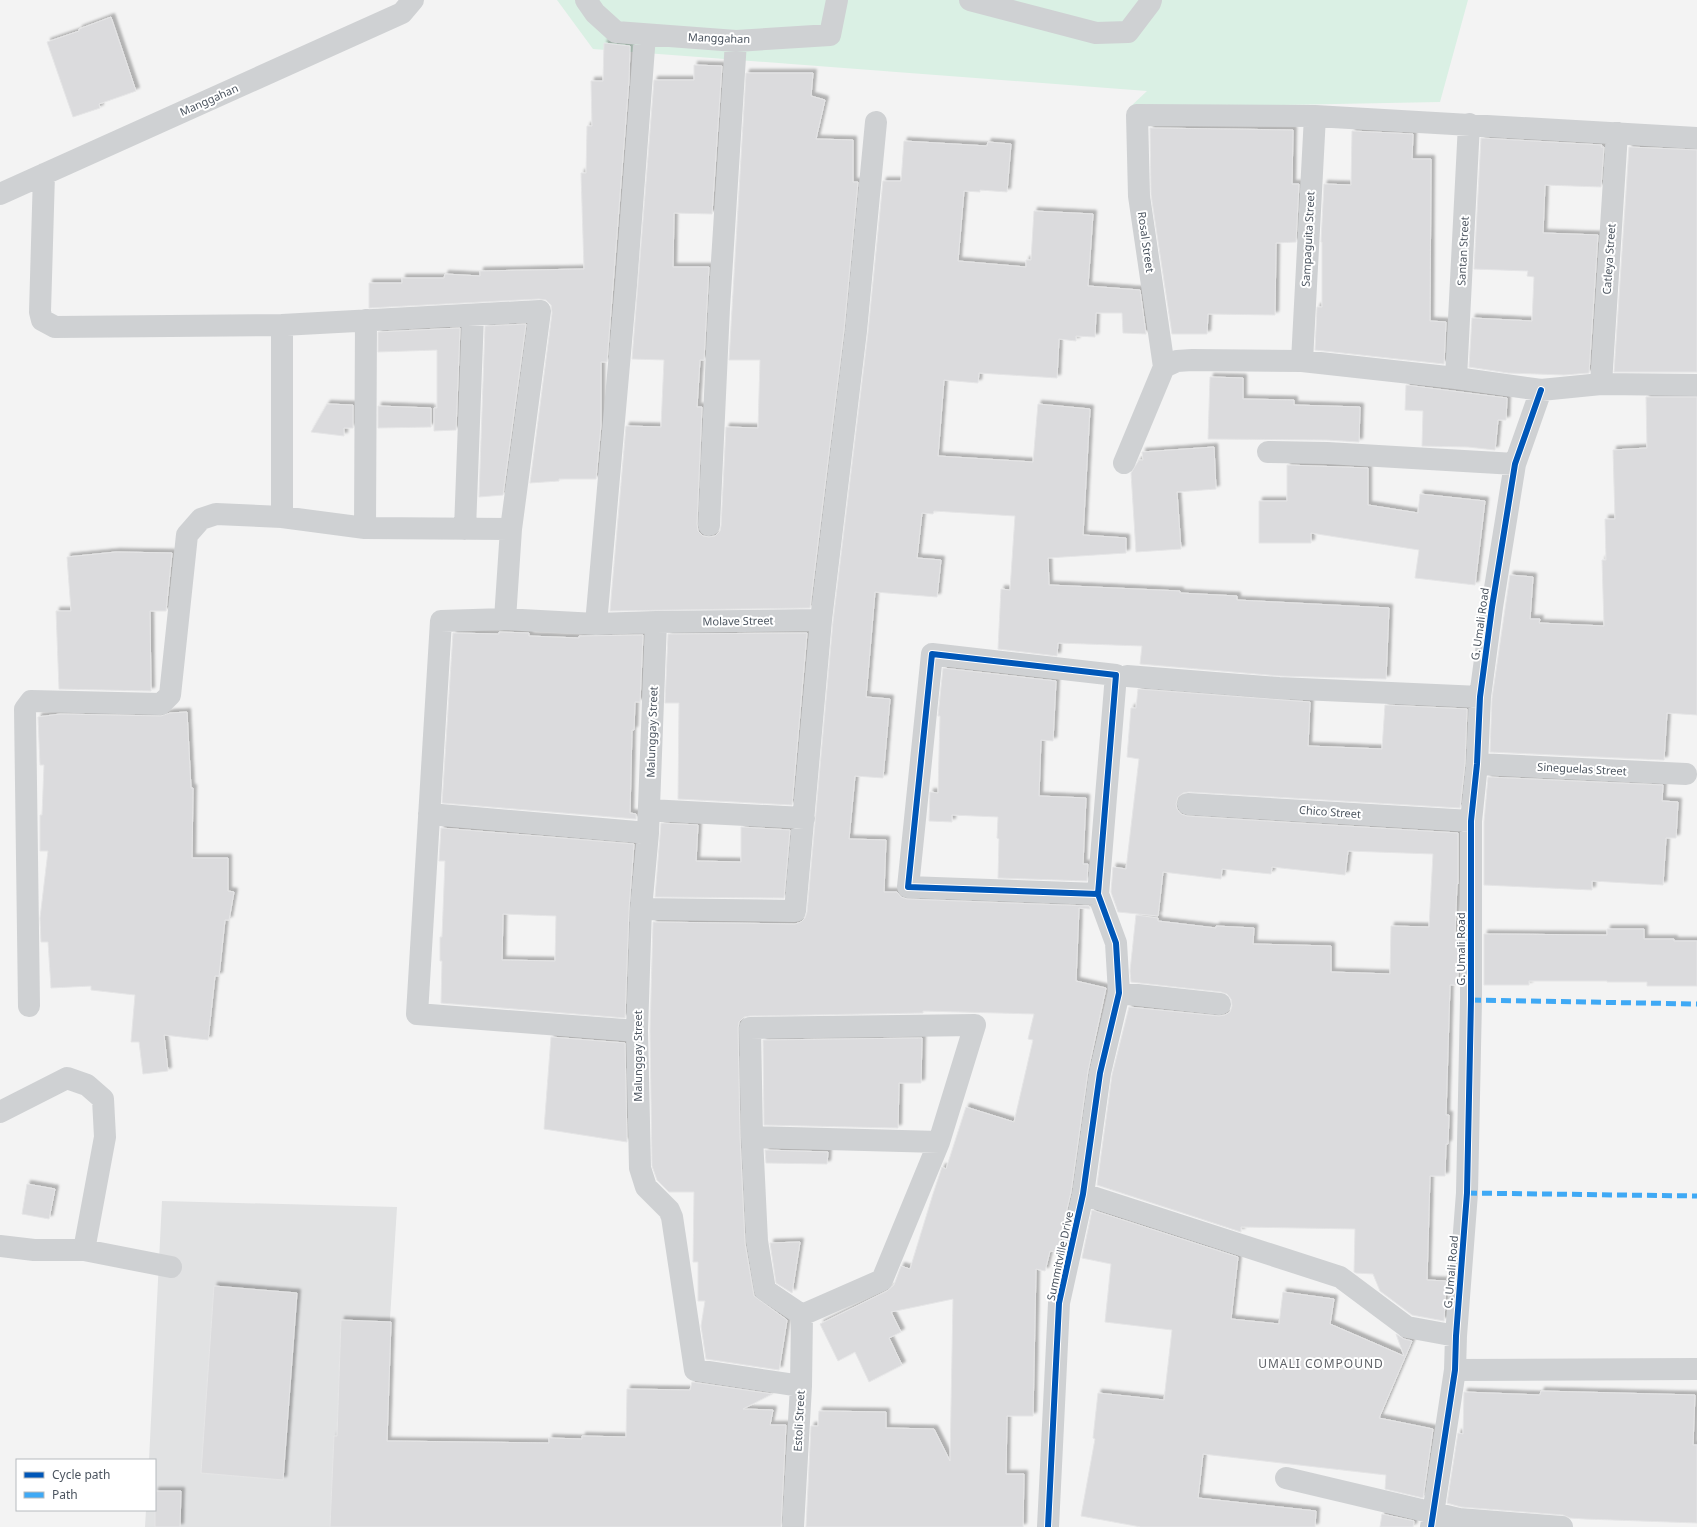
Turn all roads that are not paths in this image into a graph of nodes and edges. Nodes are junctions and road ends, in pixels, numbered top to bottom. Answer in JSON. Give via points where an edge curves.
{"nodes":[{"id":1,"x":413,"y":0,"type":"edge"},
{"id":2,"x":586,"y":0,"type":"edge"},
{"id":3,"x":837,"y":0,"type":"edge"},
{"id":4,"x":970,"y":0,"type":"edge"},
{"id":5,"x":1151,"y":0,"type":"edge"},
{"id":6,"x":645,"y":35,"type":"junction"},
{"id":7,"x":736,"y":41,"type":"junction"},
{"id":8,"x":1315,"y":116,"type":"junction"},
{"id":9,"x":876,"y":122,"type":"dead end"},
{"id":10,"x":1469,"y":124,"type":"junction"},
{"id":11,"x":1617,"y":133,"type":"junction"},
{"id":12,"x":1697,"y":138,"type":"edge"},
{"id":13,"x":44,"y":174,"type":"junction"},
{"id":14,"x":0,"y":194,"type":"edge"},
{"id":15,"x":473,"y":315,"type":"junction"},
{"id":16,"x":366,"y":320,"type":"junction"},
{"id":17,"x":282,"y":325,"type":"junction"},
{"id":18,"x":1302,"y":361,"type":"junction"},
{"id":19,"x":1164,"y":367,"type":"junction"},
{"id":20,"x":1456,"y":378,"type":"junction"},
{"id":21,"x":1601,"y":384,"type":"junction"},
{"id":22,"x":1697,"y":385,"type":"edge"},
{"id":23,"x":1541,"y":390,"type":"junction"},
{"id":24,"x":1268,"y":452,"type":"dead end"},
{"id":25,"x":1124,"y":463,"type":"dead end"},
{"id":26,"x":1515,"y":464,"type":"junction"},
{"id":27,"x":282,"y":517,"type":"junction"},
{"id":28,"x":709,"y":525,"type":"dead end"},
{"id":29,"x":365,"y":528,"type":"junction"},
{"id":30,"x":465,"y":529,"type":"junction"},
{"id":31,"x":510,"y":529,"type":"junction"},
{"id":32,"x":505,"y":618,"type":"junction"},
{"id":33,"x":821,"y":620,"type":"junction"},
{"id":34,"x":656,"y":622,"type":"junction"},
{"id":35,"x":596,"y":624,"type":"junction"},
{"id":36,"x":1127,"y":676,"type":"dead end"},
{"id":37,"x":1480,"y":697,"type":"junction"},
{"id":38,"x":1477,"y":764,"type":"junction"},
{"id":39,"x":1686,"y":774,"type":"dead end"},
{"id":40,"x":1188,"y":804,"type":"dead end"},
{"id":41,"x":648,"y":810,"type":"junction"},
{"id":42,"x":429,"y":814,"type":"junction"},
{"id":43,"x":804,"y":818,"type":"junction"},
{"id":44,"x":1471,"y":821,"type":"junction"},
{"id":45,"x":648,"y":833,"type":"junction"},
{"id":46,"x":1098,"y":894,"type":"junction"},
{"id":47,"x":641,"y":909,"type":"junction"},
{"id":48,"x":1119,"y":993,"type":"junction"},
{"id":49,"x":1220,"y":1004,"type":"dead end"},
{"id":50,"x":29,"y":1006,"type":"dead end"},
{"id":51,"x":637,"y":1031,"type":"junction"},
{"id":52,"x":0,"y":1112,"type":"edge"},
{"id":53,"x":752,"y":1137,"type":"junction"},
{"id":54,"x":939,"y":1142,"type":"junction"},
{"id":55,"x":1083,"y":1194,"type":"junction"},
{"id":56,"x":0,"y":1246,"type":"edge"},
{"id":57,"x":84,"y":1250,"type":"junction"},
{"id":58,"x":171,"y":1267,"type":"dead end"},
{"id":59,"x":802,"y":1315,"type":"junction"},
{"id":60,"x":1456,"y":1336,"type":"junction"},
{"id":61,"x":1697,"y":1369,"type":"edge"},
{"id":62,"x":1455,"y":1370,"type":"junction"},
{"id":63,"x":801,"y":1386,"type":"junction"},
{"id":64,"x":1286,"y":1478,"type":"dead end"},
{"id":65,"x":1432,"y":1520,"type":"edge"},
{"id":66,"x":793,"y":1527,"type":"edge"},
{"id":67,"x":1048,"y":1527,"type":"edge"},
{"id":68,"x":1562,"y":1527,"type":"edge"}],
"edges":[{"from":1,"to":13,"type":"street","name":"Manggahan","via":[[402,13]]},
{"from":2,"to":6,"type":"street","name":"Manggahan","via":[[595,13],[616,32]]},
{"from":3,"to":7,"type":"street","name":"Manggahan","via":[[830,35]]},
{"from":4,"to":5,"type":"street","via":[[1096,33],[1128,32]]},
{"from":6,"to":7,"type":"street","name":"Manggahan"},
{"from":6,"to":35,"type":"street"},
{"from":7,"to":28,"type":"street","via":[[719,308]]},
{"from":8,"to":10,"type":"street"},
{"from":8,"to":18,"type":"street","name":"Sampaguita Street"},
{"from":8,"to":19,"type":"street","name":"Rosal Street","via":[[1137,115],[1139,196]]},
{"from":9,"to":33,"type":"street","via":[[856,331]]},
{"from":10,"to":11,"type":"street"},
{"from":10,"to":20,"type":"street","name":"Santan Street"},
{"from":11,"to":12,"type":"street"},
{"from":11,"to":21,"type":"street","name":"Catleya Street"},
{"from":13,"to":14,"type":"street","name":"Manggahan"},
{"from":13,"to":17,"type":"street","via":[[40,312],[42,320],[48,324],[55,327]]},
{"from":15,"to":16,"type":"street"},
{"from":15,"to":30,"type":"street"},
{"from":15,"to":31,"type":"street","via":[[540,311]]},
{"from":16,"to":17,"type":"street"},
{"from":16,"to":29,"type":"street"},
{"from":17,"to":27,"type":"street"},
{"from":18,"to":19,"type":"street","via":[[1192,360],[1177,361]]},
{"from":18,"to":20,"type":"street"},
{"from":19,"to":25,"type":"street"},
{"from":20,"to":23,"type":"street"},
{"from":21,"to":22,"type":"street"},
{"from":21,"to":23,"type":"street"},
{"from":23,"to":26,"type":"street","name":"G. Umali Road"},
{"from":24,"to":26,"type":"street"},
{"from":26,"to":37,"type":"street","name":"G. Umali Road"},
{"from":27,"to":29,"type":"street"},
{"from":27,"to":50,"type":"street","via":[[216,514],[201,519],[187,534],[170,695],[161,704],[31,701],[25,709]]},
{"from":29,"to":30,"type":"street"},
{"from":30,"to":31,"type":"street"},
{"from":31,"to":32,"type":"street"},
{"from":32,"to":35,"type":"street","name":"Molave Street"},
{"from":32,"to":42,"type":"street","name":"Molave Street","via":[[441,621]]},
{"from":33,"to":34,"type":"street","name":"Molave Street"},
{"from":33,"to":43,"type":"street"},
{"from":34,"to":35,"type":"street","name":"Molave Street"},
{"from":34,"to":41,"type":"street","name":"Malunggay Street"},
{"from":36,"to":37,"type":"street","via":[[1279,688]]},
{"from":37,"to":38,"type":"street","name":"G. Umali Road"},
{"from":38,"to":39,"type":"street","name":"Sineguelas Street"},
{"from":38,"to":44,"type":"street","name":"G. Umali Road"},
{"from":40,"to":44,"type":"street","name":"Chico Street"},
{"from":41,"to":43,"type":"street"},
{"from":41,"to":45,"type":"street","name":"Malunggay Street"},
{"from":42,"to":45,"type":"street"},
{"from":42,"to":51,"type":"street","via":[[417,1014]]},
{"from":43,"to":47,"type":"street","via":[[795,911]]},
{"from":44,"to":60,"type":"street","name":"G. Umali Road","via":[[1467,1193]]},
{"from":45,"to":47,"type":"street","name":"Malunggay Street"},
{"from":46,"to":46,"type":"street","via":[[908,887],[932,654],[1116,675]]},
{"from":46,"to":48,"type":"street","name":"Summitville Drive","via":[[1116,943]]},
{"from":47,"to":51,"type":"street","name":"Malunggay Street"},
{"from":48,"to":49,"type":"street"},
{"from":48,"to":55,"type":"street","name":"Summitville Drive","via":[[1100,1073]]},
{"from":51,"to":63,"type":"street","name":"Malunggay Street","via":[[640,1168],[646,1187],[669,1210],[672,1217],[695,1370]]},
{"from":52,"to":57,"type":"street","via":[[67,1078],[87,1085],[103,1099],[105,1137]]},
{"from":53,"to":54,"type":"street"},
{"from":53,"to":54,"type":"street","via":[[750,1028],[975,1025]]},
{"from":53,"to":59,"type":"street","via":[[757,1241],[765,1290]]},
{"from":54,"to":59,"type":"street","via":[[882,1280]]},
{"from":55,"to":60,"type":"street","via":[[1340,1278],[1407,1326]]},
{"from":55,"to":67,"type":"street","name":"Summitville Drive","via":[[1059,1303]]},
{"from":56,"to":57,"type":"street","via":[[34,1250]]},
{"from":57,"to":58,"type":"street"},
{"from":59,"to":63,"type":"street","name":"Estoli Street"},
{"from":60,"to":62,"type":"street","name":"G. Umali Road"},
{"from":61,"to":62,"type":"street"},
{"from":62,"to":65,"type":"street","name":"G. Umali Road"},
{"from":63,"to":66,"type":"street","name":"Estoli Street"},
{"from":64,"to":65,"type":"street"},
{"from":65,"to":68,"type":"street","via":[[1470,1520]]}]}
